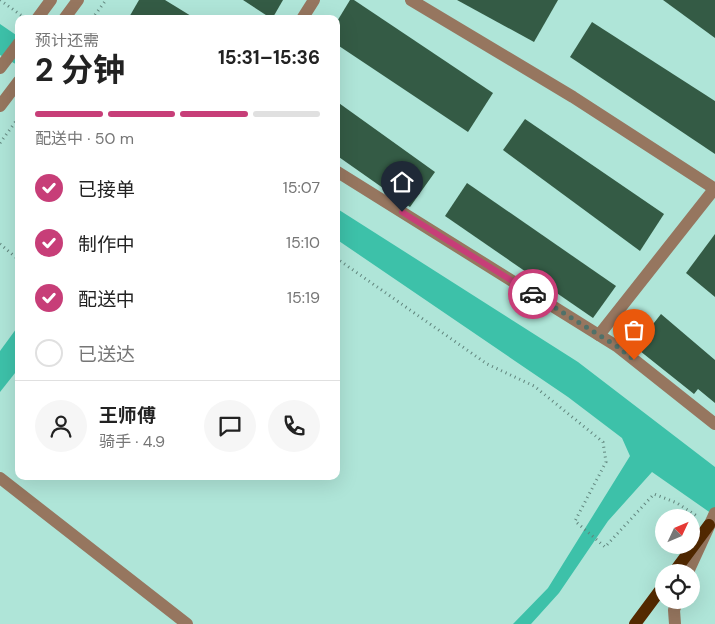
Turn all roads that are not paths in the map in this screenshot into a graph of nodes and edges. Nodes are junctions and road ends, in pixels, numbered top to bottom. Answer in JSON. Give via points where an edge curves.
{"nodes":[{"id":1,"x":51,"y":0,"type":"edge"},
{"id":2,"x":78,"y":0,"type":"edge"},
{"id":3,"x":314,"y":0,"type":"edge"},
{"id":4,"x":411,"y":0,"type":"edge"},
{"id":5,"x":40,"y":15,"type":"edge"},
{"id":6,"x":67,"y":15,"type":"edge"},
{"id":7,"x":305,"y":15,"type":"edge"},
{"id":8,"x":15,"y":48,"type":"edge"},
{"id":9,"x":0,"y":68,"type":"edge"},
{"id":10,"x":15,"y":86,"type":"edge"},
{"id":11,"x":0,"y":106,"type":"edge"},
{"id":12,"x":340,"y":173,"type":"edge"},
{"id":13,"x":715,"y":189,"type":"edge"},
{"id":14,"x":599,"y":335,"type":"junction"},
{"id":15,"x":715,"y":424,"type":"edge"},
{"id":16,"x":0,"y":478,"type":"edge"},
{"id":17,"x":715,"y":513,"type":"edge"},
{"id":18,"x":709,"y":525,"type":"junction"},
{"id":19,"x":680,"y":564,"type":"edge"},
{"id":20,"x":692,"y":564,"type":"edge"},
{"id":21,"x":655,"y":598,"type":"edge"},
{"id":22,"x":674,"y":609,"type":"edge"},
{"id":23,"x":187,"y":624,"type":"edge"},
{"id":24,"x":635,"y":624,"type":"edge"},
{"id":25,"x":674,"y":624,"type":"edge"}],
"edges":[{"from":1,"to":5,"type":"street"},
{"from":2,"to":6,"type":"street"},
{"from":3,"to":7,"type":"street"},
{"from":4,"to":13,"type":"street"},
{"from":8,"to":9,"type":"street"},
{"from":10,"to":11,"type":"street"},
{"from":12,"to":14,"type":"street"},
{"from":13,"to":14,"type":"street"},
{"from":14,"to":15,"type":"street"},
{"from":16,"to":23,"type":"street"},
{"from":17,"to":18,"type":"street"},
{"from":18,"to":19,"type":"main road"},
{"from":18,"to":20,"type":"street"},
{"from":21,"to":24,"type":"main road"},
{"from":22,"to":25,"type":"street"}]}
